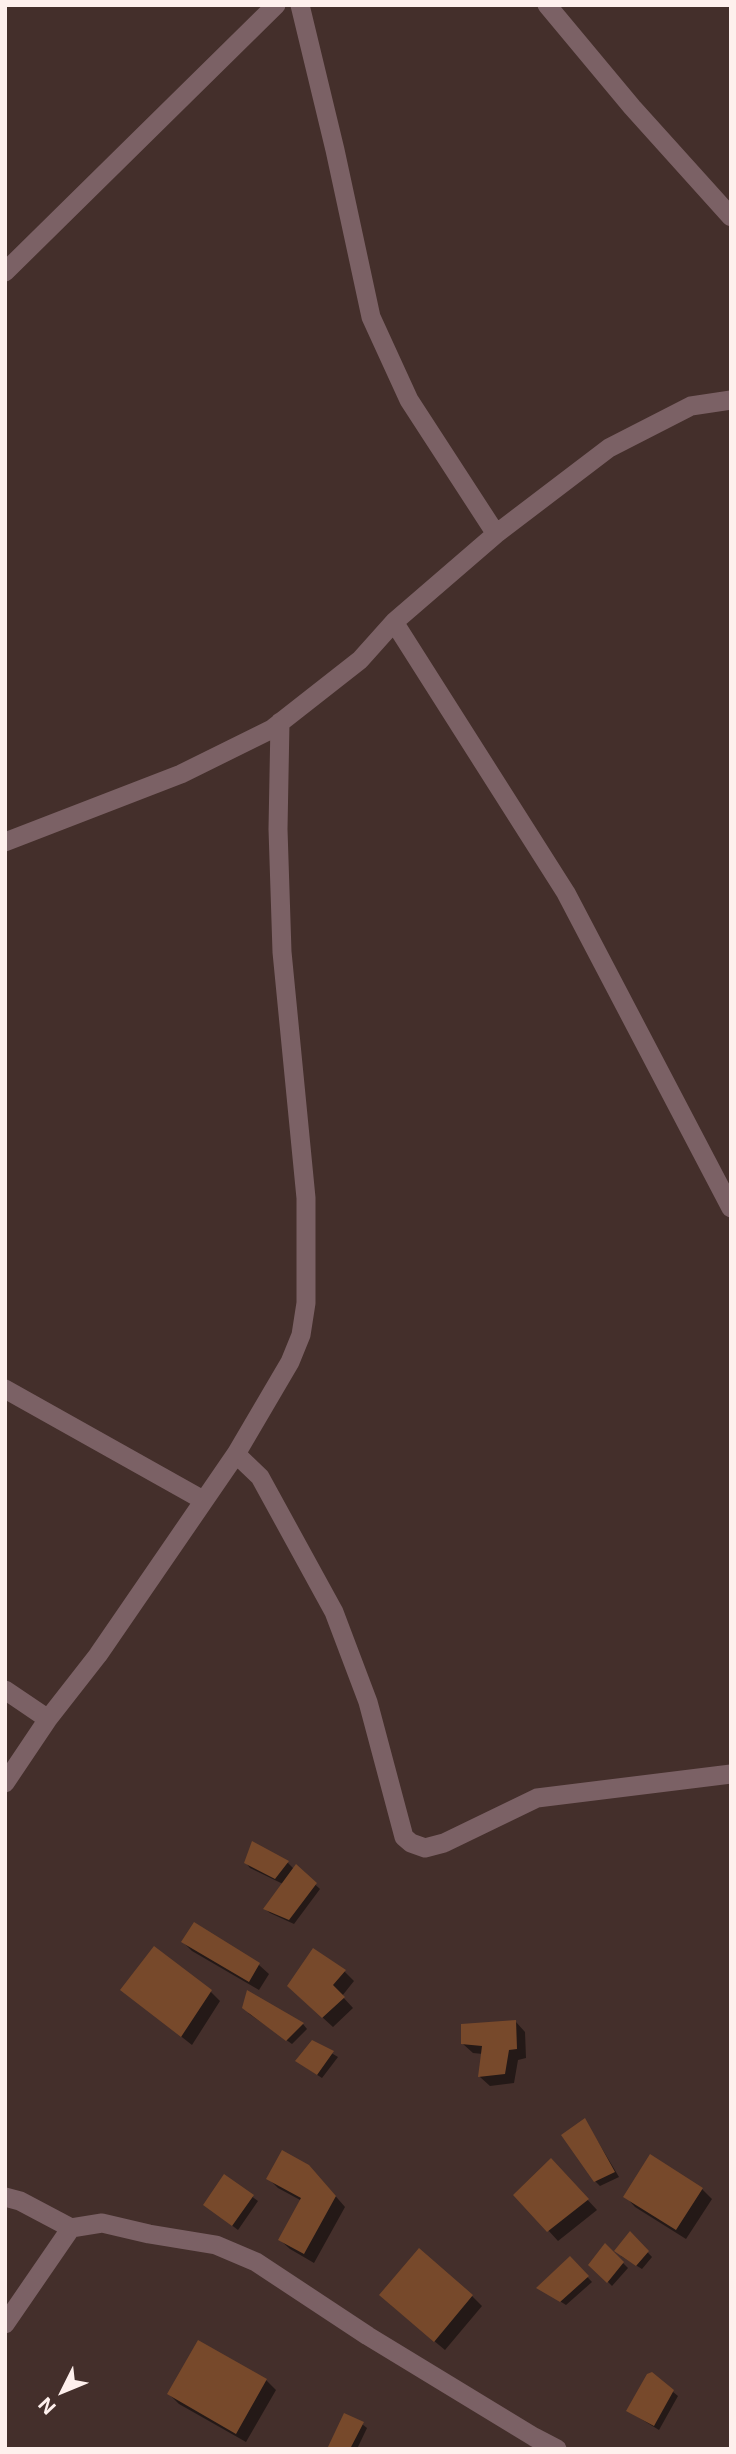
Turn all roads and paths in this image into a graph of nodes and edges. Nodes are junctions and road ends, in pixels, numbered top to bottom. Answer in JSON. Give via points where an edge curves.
{"nodes":[{"id":1,"x":276,"y":5,"type":"edge"},
{"id":2,"x":300,"y":5,"type":"edge"},
{"id":3,"x":547,"y":5,"type":"edge"},
{"id":4,"x":731,"y":217,"type":"edge"},
{"id":5,"x":5,"y":272,"type":"edge"},
{"id":6,"x":731,"y":400,"type":"edge"},
{"id":7,"x":496,"y":534,"type":"junction"},
{"id":8,"x":394,"y":622,"type":"junction"},
{"id":9,"x":280,"y":722,"type":"junction"},
{"id":10,"x":5,"y":842,"type":"edge"},
{"id":11,"x":731,"y":1208,"type":"edge"},
{"id":12,"x":5,"y":1389,"type":"edge"},
{"id":13,"x":236,"y":1454,"type":"junction"},
{"id":14,"x":203,"y":1500,"type":"junction"},
{"id":15,"x":5,"y":1690,"type":"edge"},
{"id":16,"x":48,"y":1719,"type":"junction"},
{"id":17,"x":731,"y":1773,"type":"edge"},
{"id":18,"x":5,"y":1783,"type":"edge"},
{"id":19,"x":5,"y":2197,"type":"edge"},
{"id":20,"x":71,"y":2228,"type":"junction"},
{"id":21,"x":5,"y":2324,"type":"edge"},
{"id":22,"x":557,"y":2449,"type":"edge"}],
"edges":[{"from":1,"to":5,"type":"street"},
{"from":2,"to":7,"type":"street","via":[[371,317],[409,400]]},
{"from":3,"to":4,"type":"street"},
{"from":6,"to":7,"type":"street","via":[[691,407],[609,447]]},
{"from":7,"to":8,"type":"street"},
{"from":8,"to":9,"type":"street","via":[[360,660]]},
{"from":8,"to":11,"type":"street","via":[[566,892]]},
{"from":9,"to":10,"type":"street","via":[[181,774]]},
{"from":9,"to":13,"type":"street","via":[[282,952],[306,1198],[306,1303],[302,1335],[290,1362]]},
{"from":12,"to":14,"type":"street"},
{"from":13,"to":14,"type":"street"},
{"from":13,"to":17,"type":"street","via":[[260,1477],[334,1612],[368,1702],[404,1837],[411,1843],[425,1848],[444,1843],[537,1798]]},
{"from":14,"to":16,"type":"street"},
{"from":15,"to":16,"type":"street"},
{"from":16,"to":18,"type":"street"},
{"from":19,"to":20,"type":"street"},
{"from":20,"to":21,"type":"street"},
{"from":20,"to":22,"type":"street","via":[[103,2223],[216,2245],[256,2262],[368,2336]]}]}
